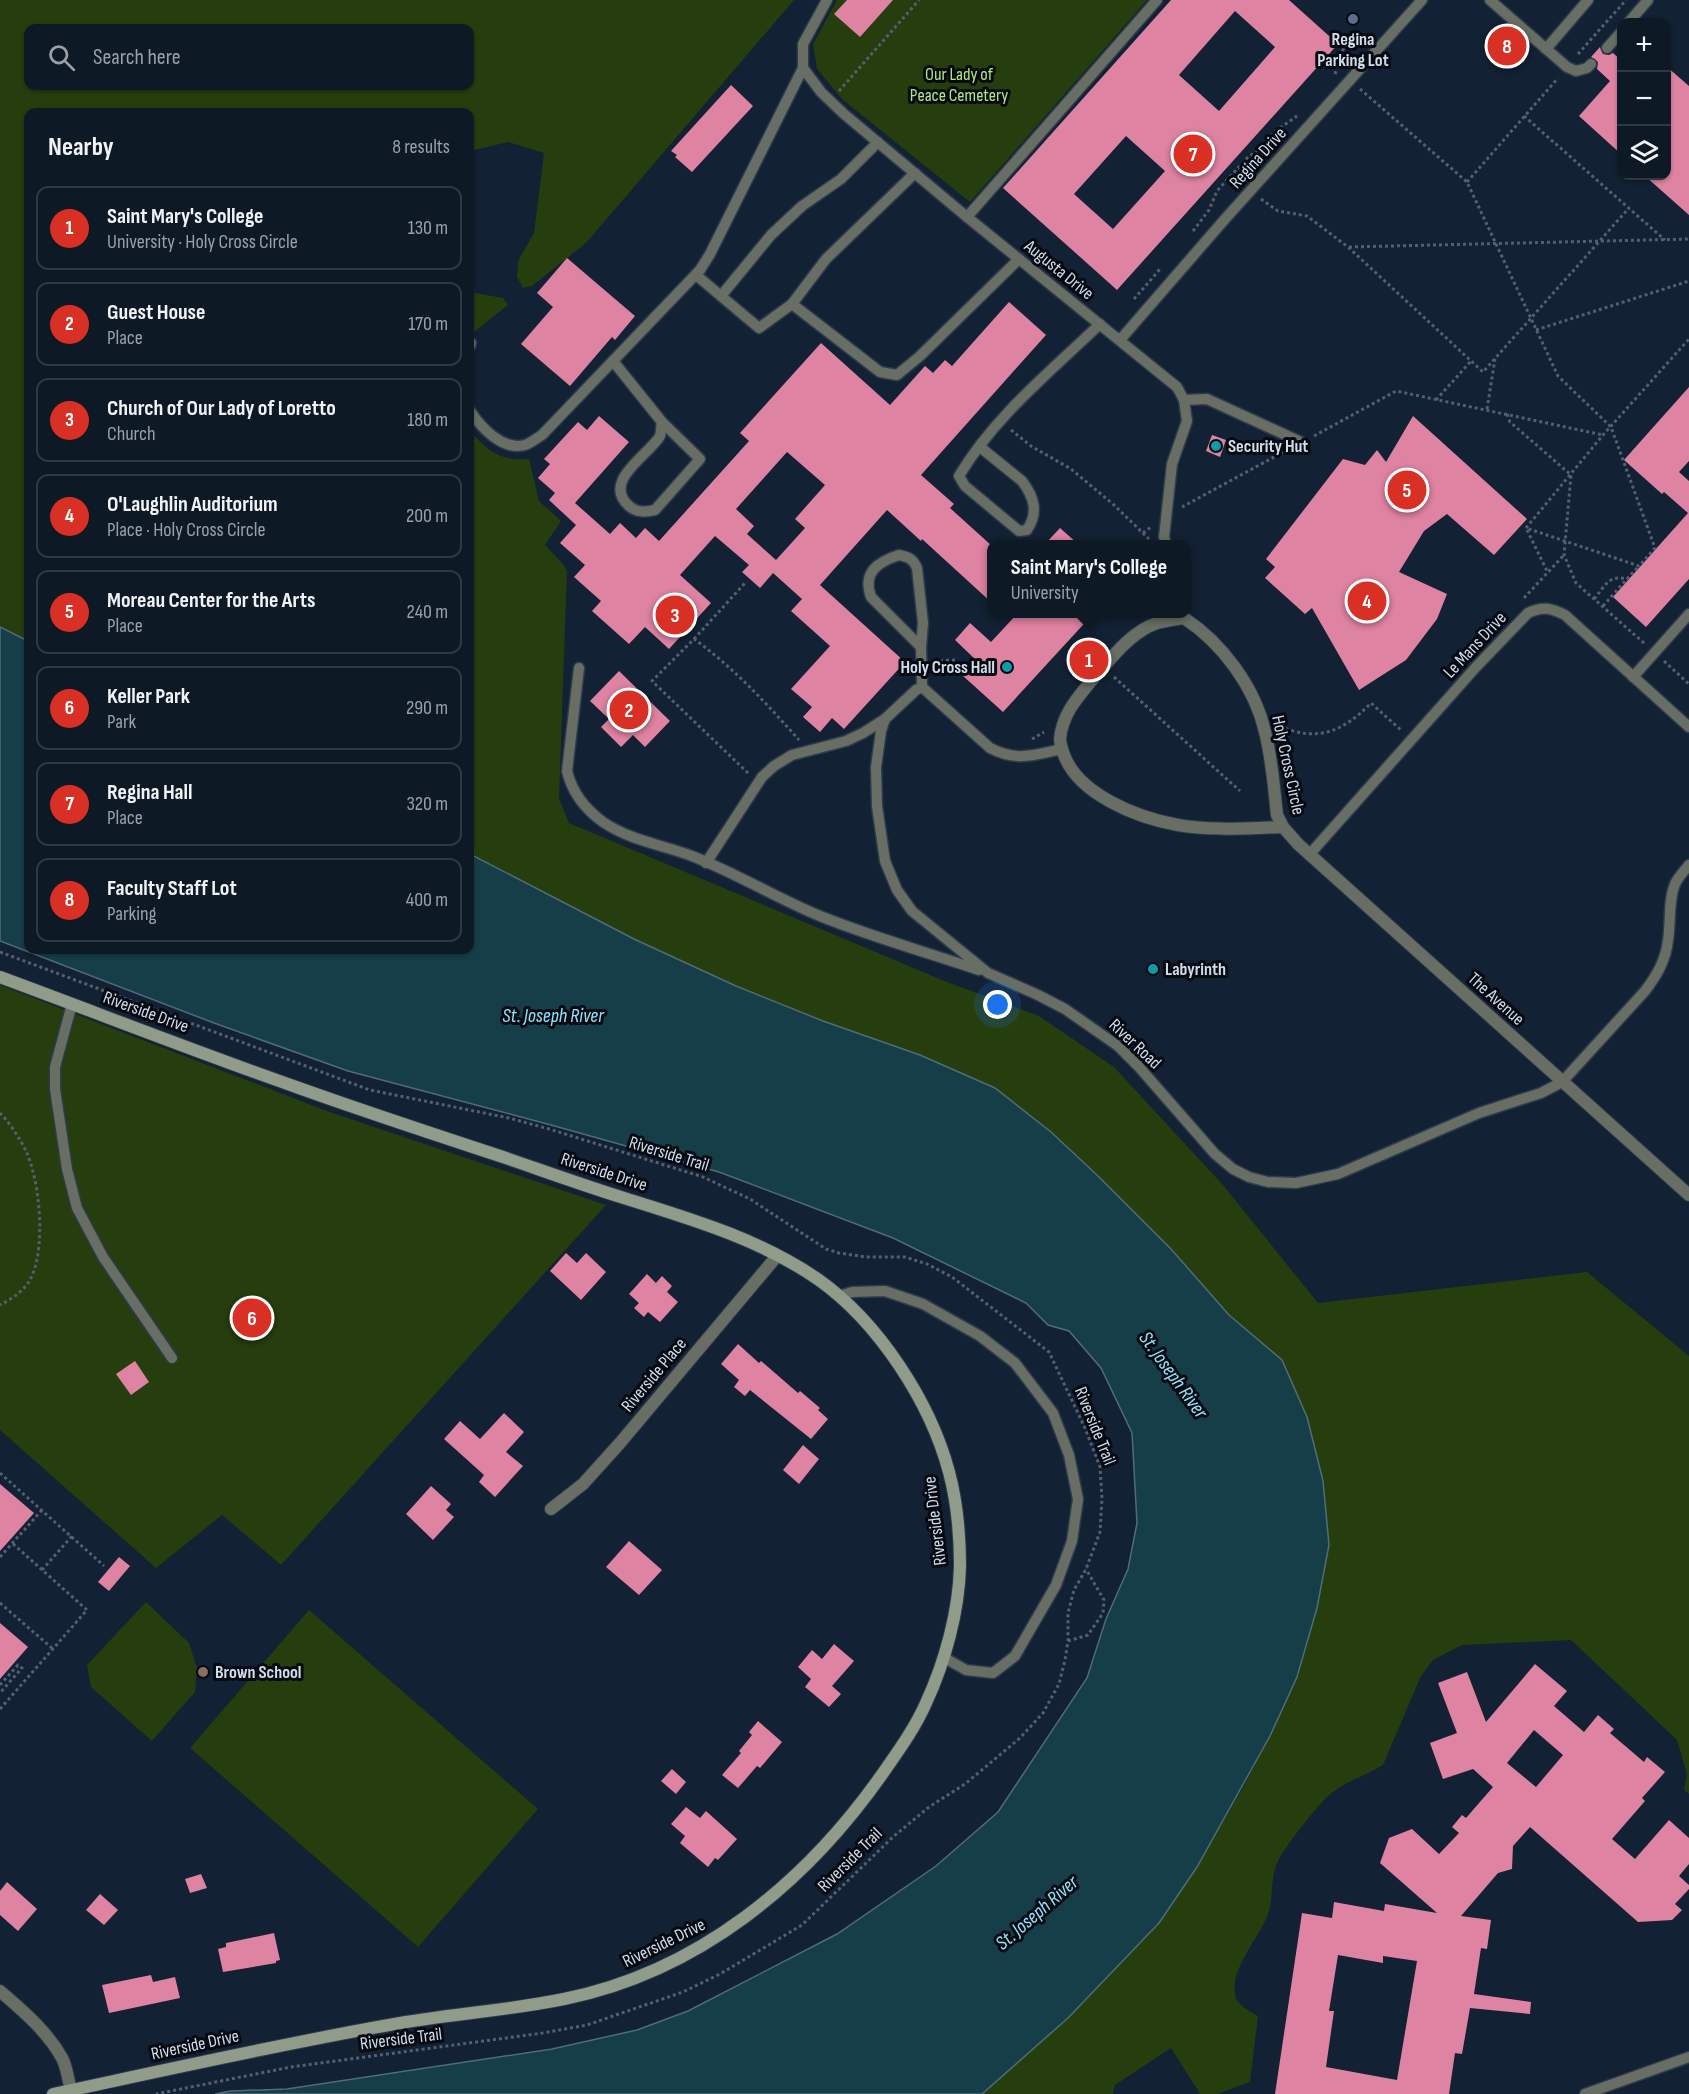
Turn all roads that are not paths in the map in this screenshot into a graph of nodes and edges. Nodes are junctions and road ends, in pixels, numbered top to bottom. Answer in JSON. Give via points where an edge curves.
{"nodes":[{"id":1,"x":827,"y":0,"type":"edge"},
{"id":2,"x":1157,"y":0,"type":"edge"},
{"id":3,"x":1422,"y":0,"type":"edge"},
{"id":4,"x":1490,"y":0,"type":"edge"},
{"id":5,"x":1588,"y":0,"type":"edge"},
{"id":6,"x":1648,"y":0,"type":"edge"},
{"id":7,"x":1632,"y":18,"type":"edge"},
{"id":8,"x":1617,"y":37,"type":"edge"},
{"id":9,"x":1607,"y":48,"type":"dead end"},
{"id":10,"x":1546,"y":49,"type":"junction"},
{"id":11,"x":1591,"y":64,"type":"dead end"},
{"id":12,"x":803,"y":68,"type":"junction"},
{"id":13,"x":878,"y":142,"type":"junction"},
{"id":14,"x":915,"y":173,"type":"junction"},
{"id":15,"x":967,"y":217,"type":"junction"},
{"id":16,"x":1019,"y":259,"type":"junction"},
{"id":17,"x":696,"y":275,"type":"junction"},
{"id":18,"x":721,"y":296,"type":"junction"},
{"id":19,"x":792,"y":304,"type":"junction"},
{"id":20,"x":1100,"y":324,"type":"junction"},
{"id":21,"x":1120,"y":340,"type":"junction"},
{"id":22,"x":613,"y":361,"type":"junction"},
{"id":23,"x":1184,"y":400,"type":"junction"},
{"id":24,"x":474,"y":417,"type":"edge"},
{"id":25,"x":662,"y":422,"type":"junction"},
{"id":26,"x":1301,"y":442,"type":"road end"},
{"id":27,"x":980,"y":447,"type":"junction"},
{"id":28,"x":1165,"y":540,"type":"edge"},
{"id":29,"x":1689,"y":614,"type":"edge"},
{"id":30,"x":1176,"y":618,"type":"edge"},
{"id":31,"x":1186,"y":618,"type":"edge"},
{"id":32,"x":921,"y":647,"type":"junction"},
{"id":33,"x":579,"y":668,"type":"dead end"},
{"id":34,"x":1633,"y":677,"type":"junction"},
{"id":35,"x":922,"y":687,"type":"junction"},
{"id":36,"x":885,"y":720,"type":"junction"},
{"id":37,"x":1689,"y":727,"type":"edge"},
{"id":38,"x":1062,"y":749,"type":"junction"},
{"id":39,"x":1283,"y":827,"type":"junction"},
{"id":40,"x":1309,"y":855,"type":"junction"},
{"id":41,"x":706,"y":862,"type":"junction"},
{"id":42,"x":1689,"y":865,"type":"edge"},
{"id":43,"x":988,"y":974,"type":"junction"},
{"id":44,"x":0,"y":977,"type":"edge"},
{"id":45,"x":72,"y":1004,"type":"junction"},
{"id":46,"x":1562,"y":1082,"type":"junction"},
{"id":47,"x":1689,"y":1195,"type":"edge"},
{"id":48,"x":777,"y":1256,"type":"junction"},
{"id":49,"x":840,"y":1296,"type":"junction"},
{"id":50,"x":172,"y":1358,"type":"dead end"},
{"id":51,"x":551,"y":1509,"type":"dead end"},
{"id":52,"x":943,"y":1657,"type":"junction"},
{"id":53,"x":0,"y":1991,"type":"edge"},
{"id":54,"x":1689,"y":2057,"type":"edge"},
{"id":55,"x":71,"y":2090,"type":"junction"},
{"id":56,"x":53,"y":2094,"type":"edge"},
{"id":57,"x":1585,"y":2094,"type":"edge"}],
"edges":[{"from":1,"to":12,"type":"lane","via":[[803,44]]},
{"from":2,"to":15,"type":"lane"},
{"from":3,"to":21,"type":"lane","name":"Regina Drive"},
{"from":4,"to":10,"type":"lane"},
{"from":5,"to":10,"type":"lane"},
{"from":6,"to":7,"type":"lane"},
{"from":8,"to":9,"type":"lane"},
{"from":10,"to":11,"type":"lane","via":[[1576,72]]},
{"from":12,"to":13,"type":"lane","name":"Augusta Drive","via":[[830,101]]},
{"from":12,"to":17,"type":"lane"},
{"from":13,"to":14,"type":"lane","name":"Augusta Drive"},
{"from":13,"to":18,"type":"lane","via":[[841,179],[802,206],[771,235]]},
{"from":14,"to":15,"type":"lane","name":"Augusta Drive"},
{"from":14,"to":19,"type":"lane","via":[[826,259]]},
{"from":15,"to":16,"type":"lane","name":"Augusta Drive"},
{"from":16,"to":19,"type":"lane","via":[[897,375],[880,372]]},
{"from":16,"to":20,"type":"lane","name":"Augusta Drive"},
{"from":17,"to":18,"type":"lane"},
{"from":17,"to":22,"type":"lane"},
{"from":18,"to":19,"type":"lane","via":[[759,328]]},
{"from":20,"to":21,"type":"lane","name":"Augusta Drive"},
{"from":20,"to":27,"type":"lane","via":[[1001,421]]},
{"from":21,"to":23,"type":"lane","name":"Augusta Drive","via":[[1177,387]]},
{"from":22,"to":24,"type":"lane","via":[[542,435],[525,445],[503,442]]},
{"from":22,"to":25,"type":"lane"},
{"from":23,"to":26,"type":"lane","via":[[1207,399]]},
{"from":23,"to":28,"type":"lane","via":[[1186,421],[1172,464]]},
{"from":25,"to":25,"type":"lane","via":[[700,459],[656,510],[635,510],[622,498],[623,477],[660,436]]},
{"from":27,"to":27,"type":"lane","via":[[959,476],[1019,531],[1028,530],[1033,499],[1023,481]]},
{"from":29,"to":34,"type":"lane"},
{"from":30,"to":38,"type":"street","name":"Holy Cross Circle","via":[[1132,637],[1103,667],[1074,701],[1064,722]]},
{"from":31,"to":39,"type":"street","name":"Holy Cross Circle","via":[[1221,650],[1256,703],[1265,731],[1277,815]]},
{"from":32,"to":32,"type":"lane","via":[[923,623],[917,568],[908,556],[899,555],[874,568],[868,587],[872,597]]},
{"from":32,"to":35,"type":"lane"},
{"from":33,"to":41,"type":"lane","via":[[567,771],[578,797],[604,822],[620,831]]},
{"from":34,"to":37,"type":"lane","name":"Le Mans Drive"},
{"from":34,"to":40,"type":"lane","name":"Le Mans Drive","via":[[1564,615],[1538,608],[1528,613]]},
{"from":35,"to":36,"type":"lane"},
{"from":35,"to":38,"type":"lane","via":[[1003,755],[1031,756]]},
{"from":36,"to":41,"type":"lane","via":[[846,741],[792,755],[762,777]]},
{"from":36,"to":43,"type":"lane","name":"River Road","via":[[876,767],[885,861],[897,890],[912,911]]},
{"from":38,"to":39,"type":"street","name":"Holy Cross Circle","via":[[1066,762],[1080,780],[1105,799],[1136,814],[1192,827]]},
{"from":39,"to":40,"type":"street","name":"The Avenue"},
{"from":40,"to":46,"type":"street","name":"The Avenue"},
{"from":41,"to":43,"type":"lane","via":[[821,916]]},
{"from":42,"to":46,"type":"lane","via":[[1672,893],[1668,942],[1656,976]]},
{"from":43,"to":46,"type":"lane","name":"River Road","via":[[1038,995],[1095,1029],[1139,1066],[1215,1154],[1233,1169],[1268,1182],[1296,1183],[1338,1174]]},
{"from":44,"to":45,"type":"street","name":"Riverside Drive"},
{"from":45,"to":48,"type":"street","name":"Riverside Drive","via":[[310,1092],[695,1220]]},
{"from":45,"to":50,"type":"lane","via":[[55,1067],[55,1089],[77,1208],[103,1257]]},
{"from":46,"to":47,"type":"street","name":"The Avenue"},
{"from":48,"to":49,"type":"street","name":"Riverside Drive"},
{"from":48,"to":51,"type":"street","name":"Riverside Place","via":[[583,1484]]},
{"from":49,"to":52,"type":"street","name":"Riverside Drive","via":[[880,1338],[904,1373],[949,1471],[960,1578]]},
{"from":49,"to":52,"type":"lane","via":[[885,1292],[923,1304],[980,1336],[1015,1363],[1053,1413],[1069,1455],[1078,1499],[1072,1541],[1056,1585],[1015,1656],[993,1673],[966,1670]]},
{"from":52,"to":55,"type":"street","name":"Riverside Drive","via":[[926,1703],[907,1738],[835,1836],[766,1902],[699,1949],[631,1980],[560,2000],[396,2023]]},
{"from":53,"to":55,"type":"street","via":[[49,2039],[63,2060]]},
{"from":54,"to":57,"type":"lane"},
{"from":55,"to":56,"type":"street","name":"Riverside Drive"}]}
